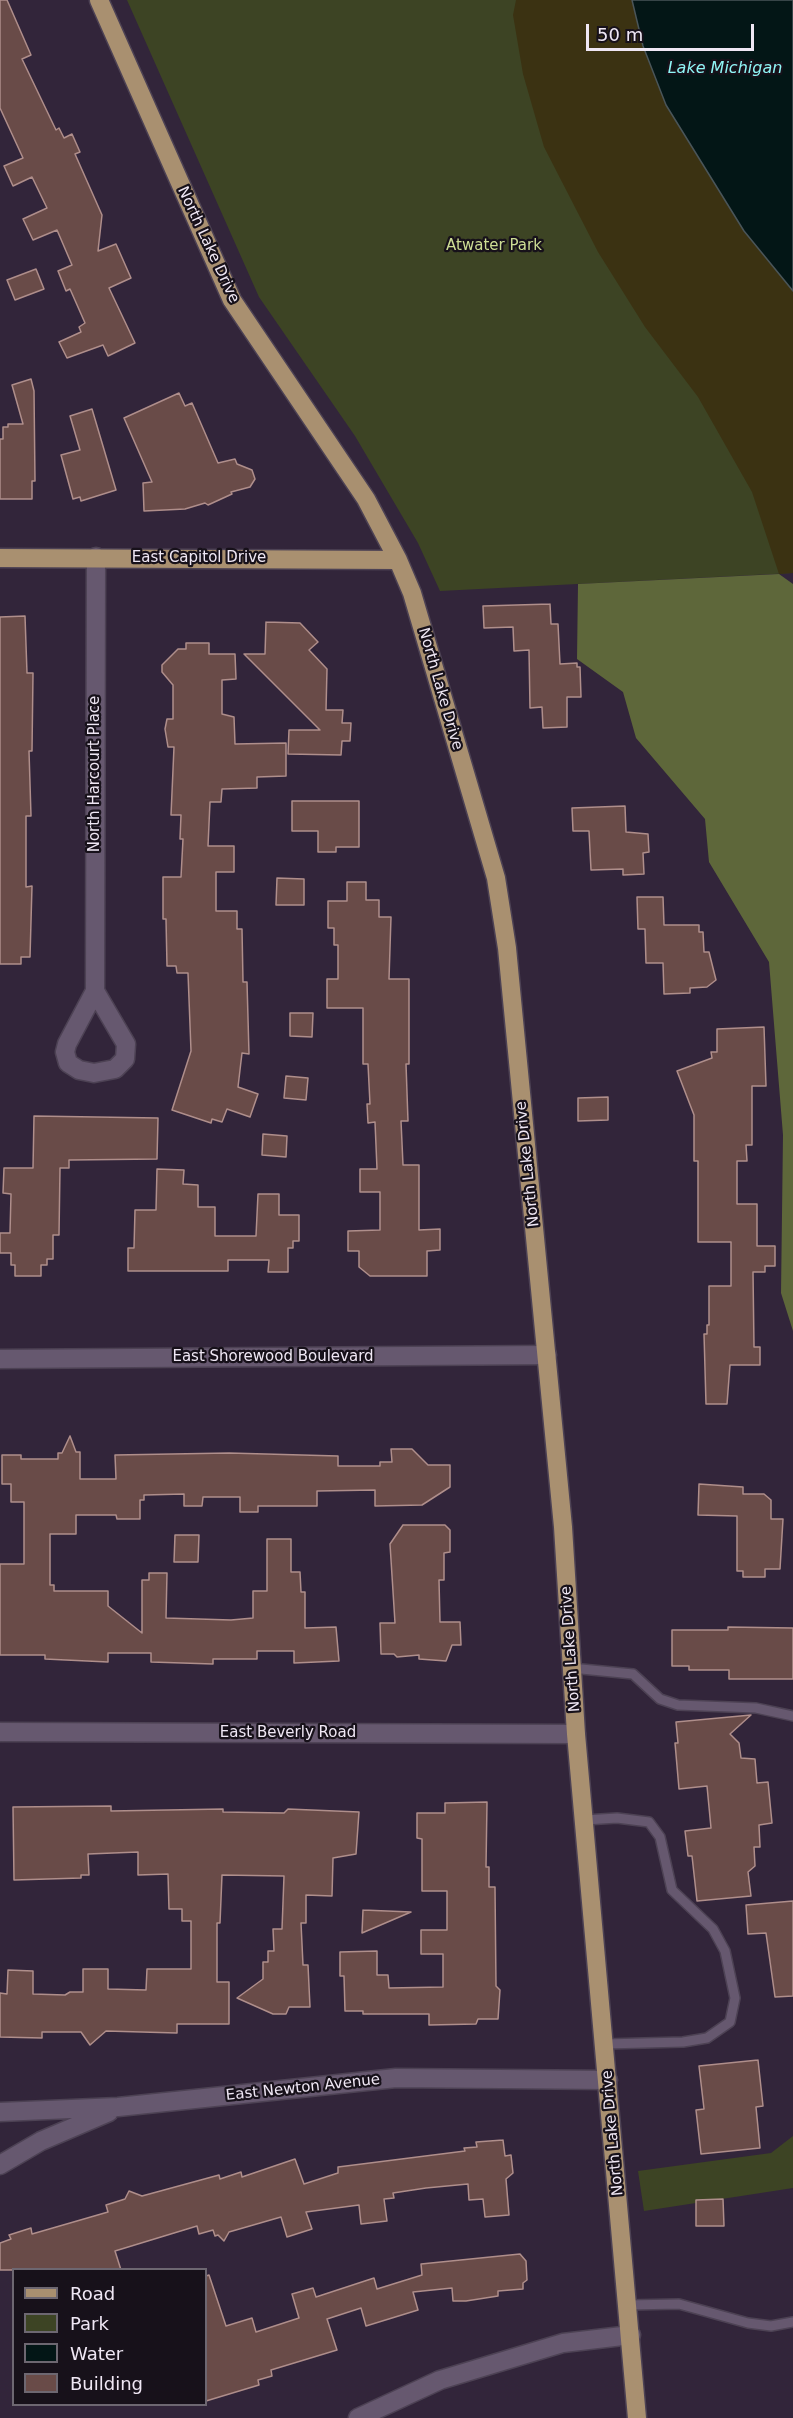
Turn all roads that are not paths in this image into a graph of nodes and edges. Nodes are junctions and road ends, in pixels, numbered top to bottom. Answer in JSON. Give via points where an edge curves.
{"nodes":[{"id":1,"x":99,"y":0,"type":"edge"},
{"id":2,"x":96,"y":557,"type":"junction"},
{"id":3,"x":0,"y":558,"type":"edge"},
{"id":4,"x":398,"y":560,"type":"junction"},
{"id":5,"x":95,"y":991,"type":"dead end"},
{"id":6,"x":547,"y":1355,"type":"junction"},
{"id":7,"x":0,"y":1359,"type":"edge"},
{"id":8,"x":572,"y":1668,"type":"junction"},
{"id":9,"x":793,"y":1716,"type":"edge"},
{"id":10,"x":0,"y":1732,"type":"edge"},
{"id":11,"x":576,"y":1734,"type":"junction"},
{"id":12,"x":585,"y":1820,"type":"junction"},
{"id":13,"x":605,"y":2044,"type":"junction"},
{"id":14,"x":608,"y":2080,"type":"junction"},
{"id":15,"x":118,"y":2107,"type":"junction"},
{"id":16,"x":0,"y":2112,"type":"edge"},
{"id":17,"x":0,"y":2165,"type":"edge"},
{"id":18,"x":628,"y":2305,"type":"junction"},
{"id":19,"x":793,"y":2322,"type":"edge"},
{"id":20,"x":631,"y":2335,"type":"junction"},
{"id":21,"x":358,"y":2418,"type":"edge"},
{"id":22,"x":637,"y":2418,"type":"edge"}],
"edges":[{"from":1,"to":4,"type":"main road","name":"North Lake Drive","via":[[232,300],[366,499]]},
{"from":2,"to":3,"type":"main road","name":"East Capitol Drive"},
{"from":2,"to":4,"type":"main road","name":"East Capitol Drive"},
{"from":2,"to":5,"type":"street","name":"North Harcourt Place"},
{"from":4,"to":6,"type":"main road","name":"North Lake Drive","via":[[412,592],[496,878],[507,948]]},
{"from":6,"to":7,"type":"street","name":"East Shorewood Boulevard"},
{"from":6,"to":8,"type":"main road","name":"North Lake Drive"},
{"from":8,"to":9,"type":"lane","via":[[633,1674],[660,1699],[678,1705],[756,1708]]},
{"from":8,"to":11,"type":"main road","name":"North Lake Drive"},
{"from":10,"to":11,"type":"street","name":"East Beverly Road"},
{"from":11,"to":12,"type":"main road","name":"North Lake Drive"},
{"from":12,"to":13,"type":"main road","name":"North Lake Drive"},
{"from":12,"to":13,"type":"lane","via":[[649,1822],[660,1837],[672,1890],[712,1929],[725,1951],[735,1998],[730,2022],[707,2038]]},
{"from":13,"to":14,"type":"main road","name":"North Lake Drive"},
{"from":14,"to":15,"type":"street","name":"East Newton Avenue","via":[[396,2078]]},
{"from":14,"to":18,"type":"main road","name":"North Lake Drive"},
{"from":15,"to":16,"type":"street","name":"East Newton Avenue"},
{"from":15,"to":17,"type":"street","via":[[41,2141]]},
{"from":18,"to":19,"type":"lane","via":[[679,2304],[771,2326]]},
{"from":18,"to":20,"type":"main road","name":"North Lake Drive"},
{"from":20,"to":21,"type":"street","via":[[563,2343],[440,2380]]},
{"from":20,"to":22,"type":"main road","name":"North Lake Drive"}]}
